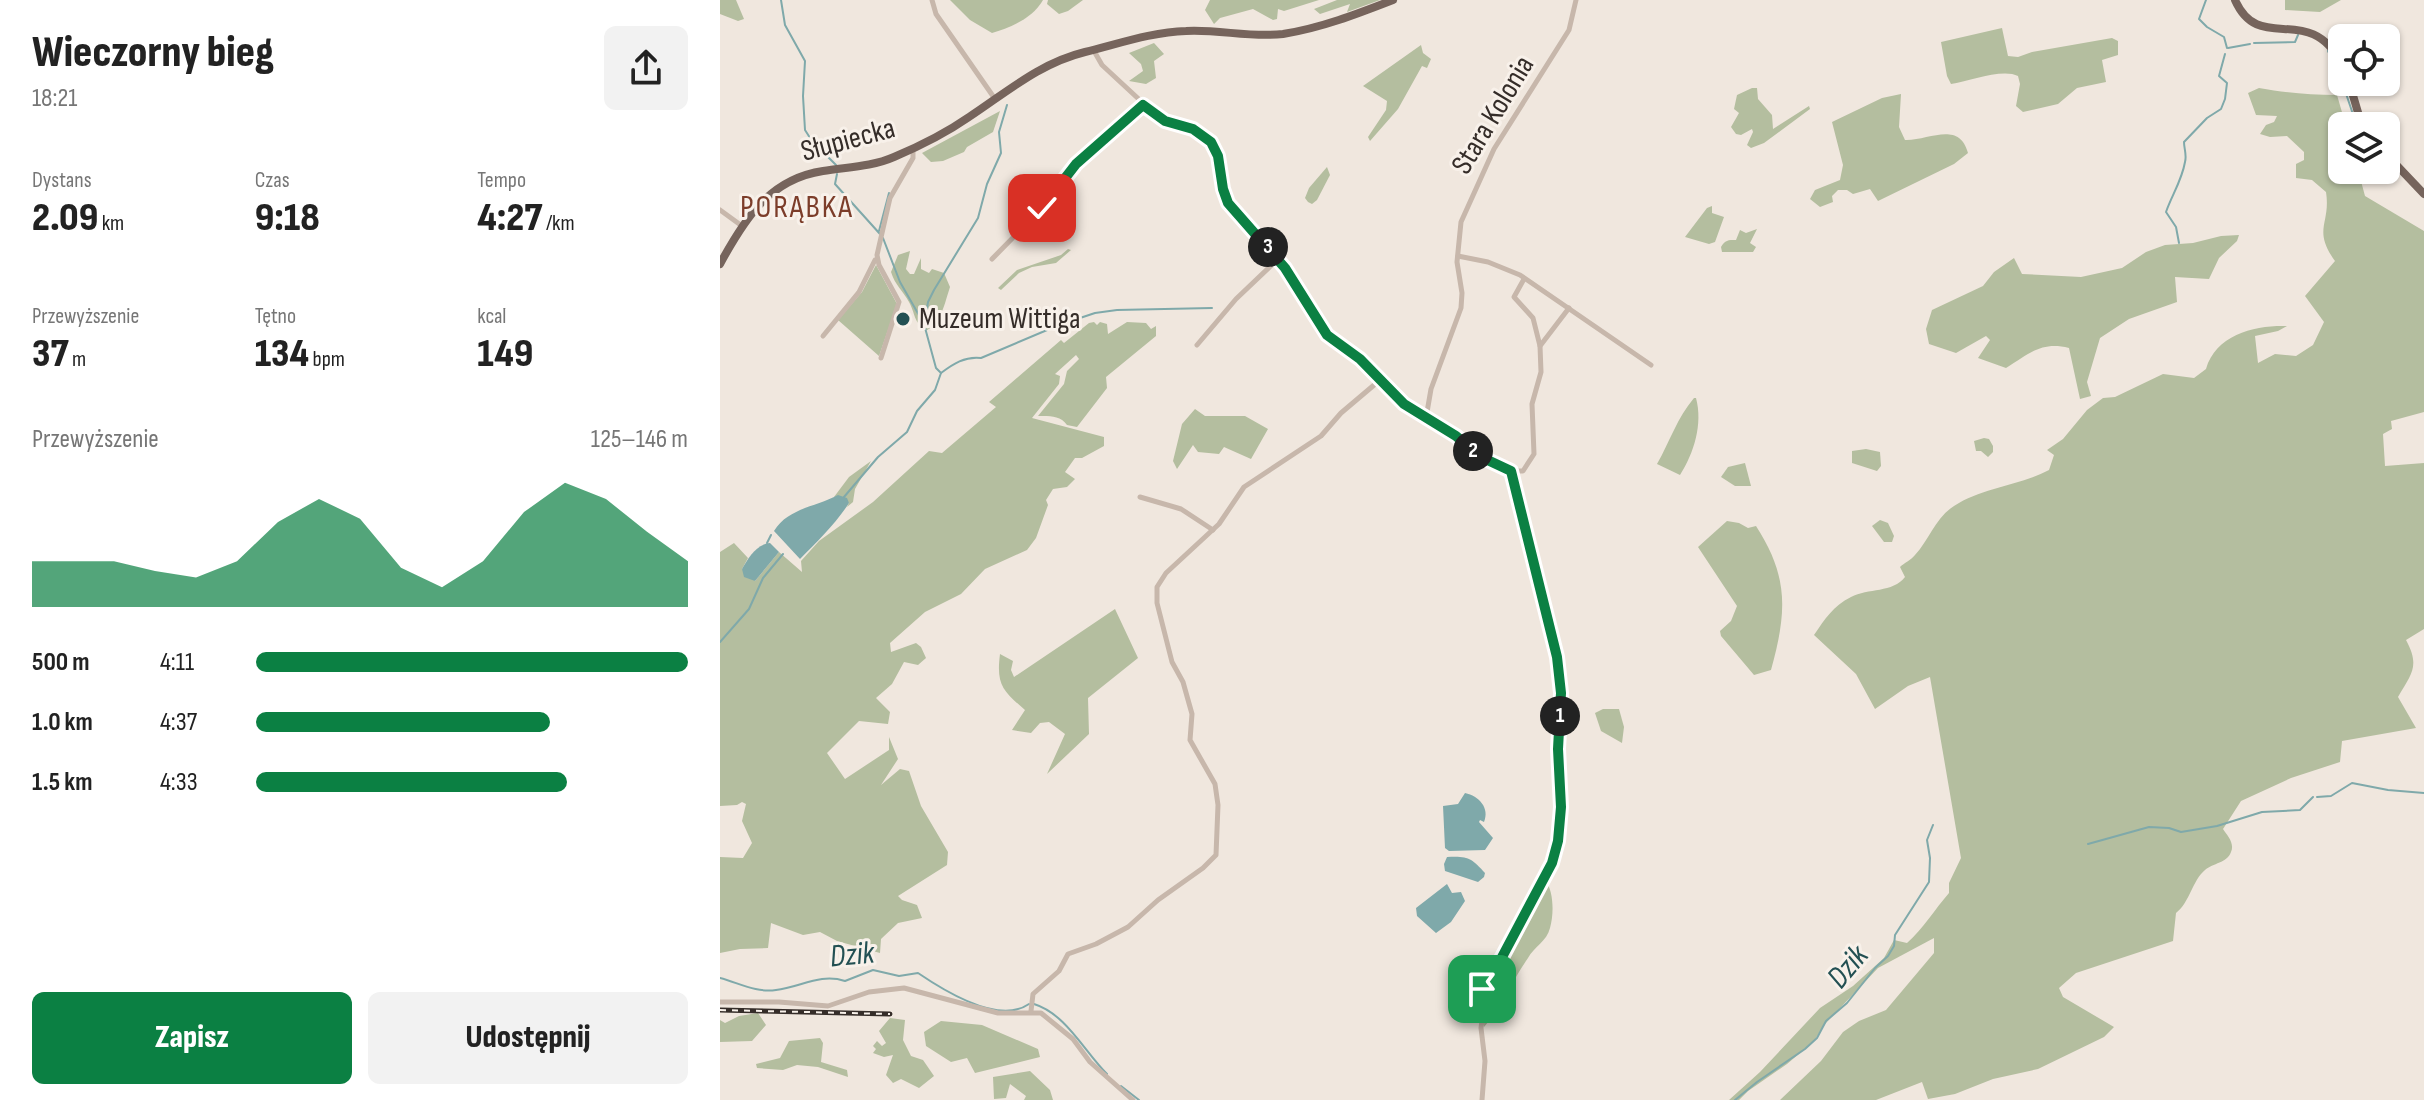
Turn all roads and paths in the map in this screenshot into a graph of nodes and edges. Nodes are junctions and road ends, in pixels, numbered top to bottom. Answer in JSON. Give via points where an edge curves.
{"nodes":[{"id":1,"x":932,"y":0,"type":"edge"},
{"id":2,"x":1393,"y":0,"type":"edge"},
{"id":3,"x":1576,"y":0,"type":"edge"},
{"id":4,"x":2235,"y":0,"type":"edge"},
{"id":5,"x":2328,"y":43,"type":"edge"},
{"id":6,"x":1094,"y":51,"type":"junction"},
{"id":7,"x":995,"y":99,"type":"junction"},
{"id":8,"x":1143,"y":105,"type":"junction"},
{"id":9,"x":912,"y":148,"type":"junction"},
{"id":10,"x":2400,"y":169,"type":"edge"},
{"id":11,"x":2424,"y":194,"type":"edge"},
{"id":12,"x":720,"y":210,"type":"edge"},
{"id":13,"x":742,"y":226,"type":"junction"},
{"id":14,"x":877,"y":255,"type":"junction"},
{"id":15,"x":1458,"y":256,"type":"junction"},
{"id":16,"x":992,"y":259,"type":"dead end"},
{"id":17,"x":1278,"y":259,"type":"junction"},
{"id":18,"x":720,"y":264,"type":"edge"},
{"id":19,"x":1524,"y":279,"type":"junction"},
{"id":20,"x":1569,"y":308,"type":"junction"},
{"id":21,"x":823,"y":336,"type":"dead end"},
{"id":22,"x":1197,"y":345,"type":"dead end"},
{"id":23,"x":1540,"y":346,"type":"junction"},
{"id":24,"x":881,"y":358,"type":"dead end"},
{"id":25,"x":1651,"y":365,"type":"dead end"},
{"id":26,"x":1380,"y":380,"type":"junction"},
{"id":27,"x":1426,"y":418,"type":"junction"},
{"id":28,"x":1511,"y":471,"type":"junction"},
{"id":29,"x":1140,"y":497,"type":"dead end"},
{"id":30,"x":1213,"y":530,"type":"junction"},
{"id":31,"x":720,"y":1002,"type":"edge"},
{"id":32,"x":1031,"y":1011,"type":"junction"},
{"id":33,"x":1133,"y":1100,"type":"edge"},
{"id":34,"x":1482,"y":1100,"type":"edge"}],
"edges":[{"from":1,"to":7,"type":"street","via":[[936,14]]},
{"from":2,"to":6,"type":"main road","name":"Słupiecka","via":[[1293,32],[1173,31]]},
{"from":3,"to":15,"type":"street","name":"Stara Kolonia","via":[[1563,42],[1475,185],[1461,222]]},
{"from":4,"to":5,"type":"main road","via":[[2255,24],[2301,28]]},
{"from":6,"to":7,"type":"main road","name":"Słupiecka","via":[[1026,77]]},
{"from":6,"to":8,"type":"street"},
{"from":7,"to":9,"type":"main road","name":"Słupiecka"},
{"from":8,"to":16,"type":"street","via":[[1076,164]]},
{"from":8,"to":17,"type":"street","via":[[1211,142],[1228,203]]},
{"from":9,"to":13,"type":"main road","name":"Słupiecka","via":[[877,163],[795,179],[768,194]]},
{"from":9,"to":14,"type":"street","via":[[913,158],[887,206]]},
{"from":10,"to":11,"type":"main road"},
{"from":12,"to":13,"type":"street"},
{"from":13,"to":18,"type":"main road","name":"Słupiecka"},
{"from":14,"to":21,"type":"street","via":[[859,292]]},
{"from":14,"to":24,"type":"street","via":[[899,302]]},
{"from":15,"to":19,"type":"street","via":[[1488,262]]},
{"from":15,"to":27,"type":"street","name":"Stara Kolonia","via":[[1461,308],[1431,389]]},
{"from":17,"to":22,"type":"street"},
{"from":17,"to":26,"type":"street","via":[[1327,335]]},
{"from":19,"to":20,"type":"street"},
{"from":19,"to":23,"type":"street","via":[[1514,297],[1533,318]]},
{"from":20,"to":23,"type":"street"},
{"from":20,"to":25,"type":"street"},
{"from":23,"to":28,"type":"street","via":[[1541,372],[1532,404],[1534,449],[1523,471]]},
{"from":26,"to":27,"type":"street"},
{"from":26,"to":30,"type":"street","via":[[1321,436],[1244,487]]},
{"from":27,"to":28,"type":"street","via":[[1479,456]]},
{"from":28,"to":34,"type":"street","via":[[1557,657],[1561,807],[1552,863],[1501,959],[1482,983]]},
{"from":29,"to":30,"type":"street","via":[[1181,509]]},
{"from":30,"to":32,"type":"street","via":[[1166,573],[1156,594],[1172,662],[1192,714],[1190,740],[1215,784],[1216,855],[1128,927],[1068,954],[1059,971],[1033,994]]},
{"from":31,"to":32,"type":"street","via":[[828,1006],[869,992],[904,988],[998,1013]]},
{"from":32,"to":33,"type":"street","via":[[1052,1019]]}]}
